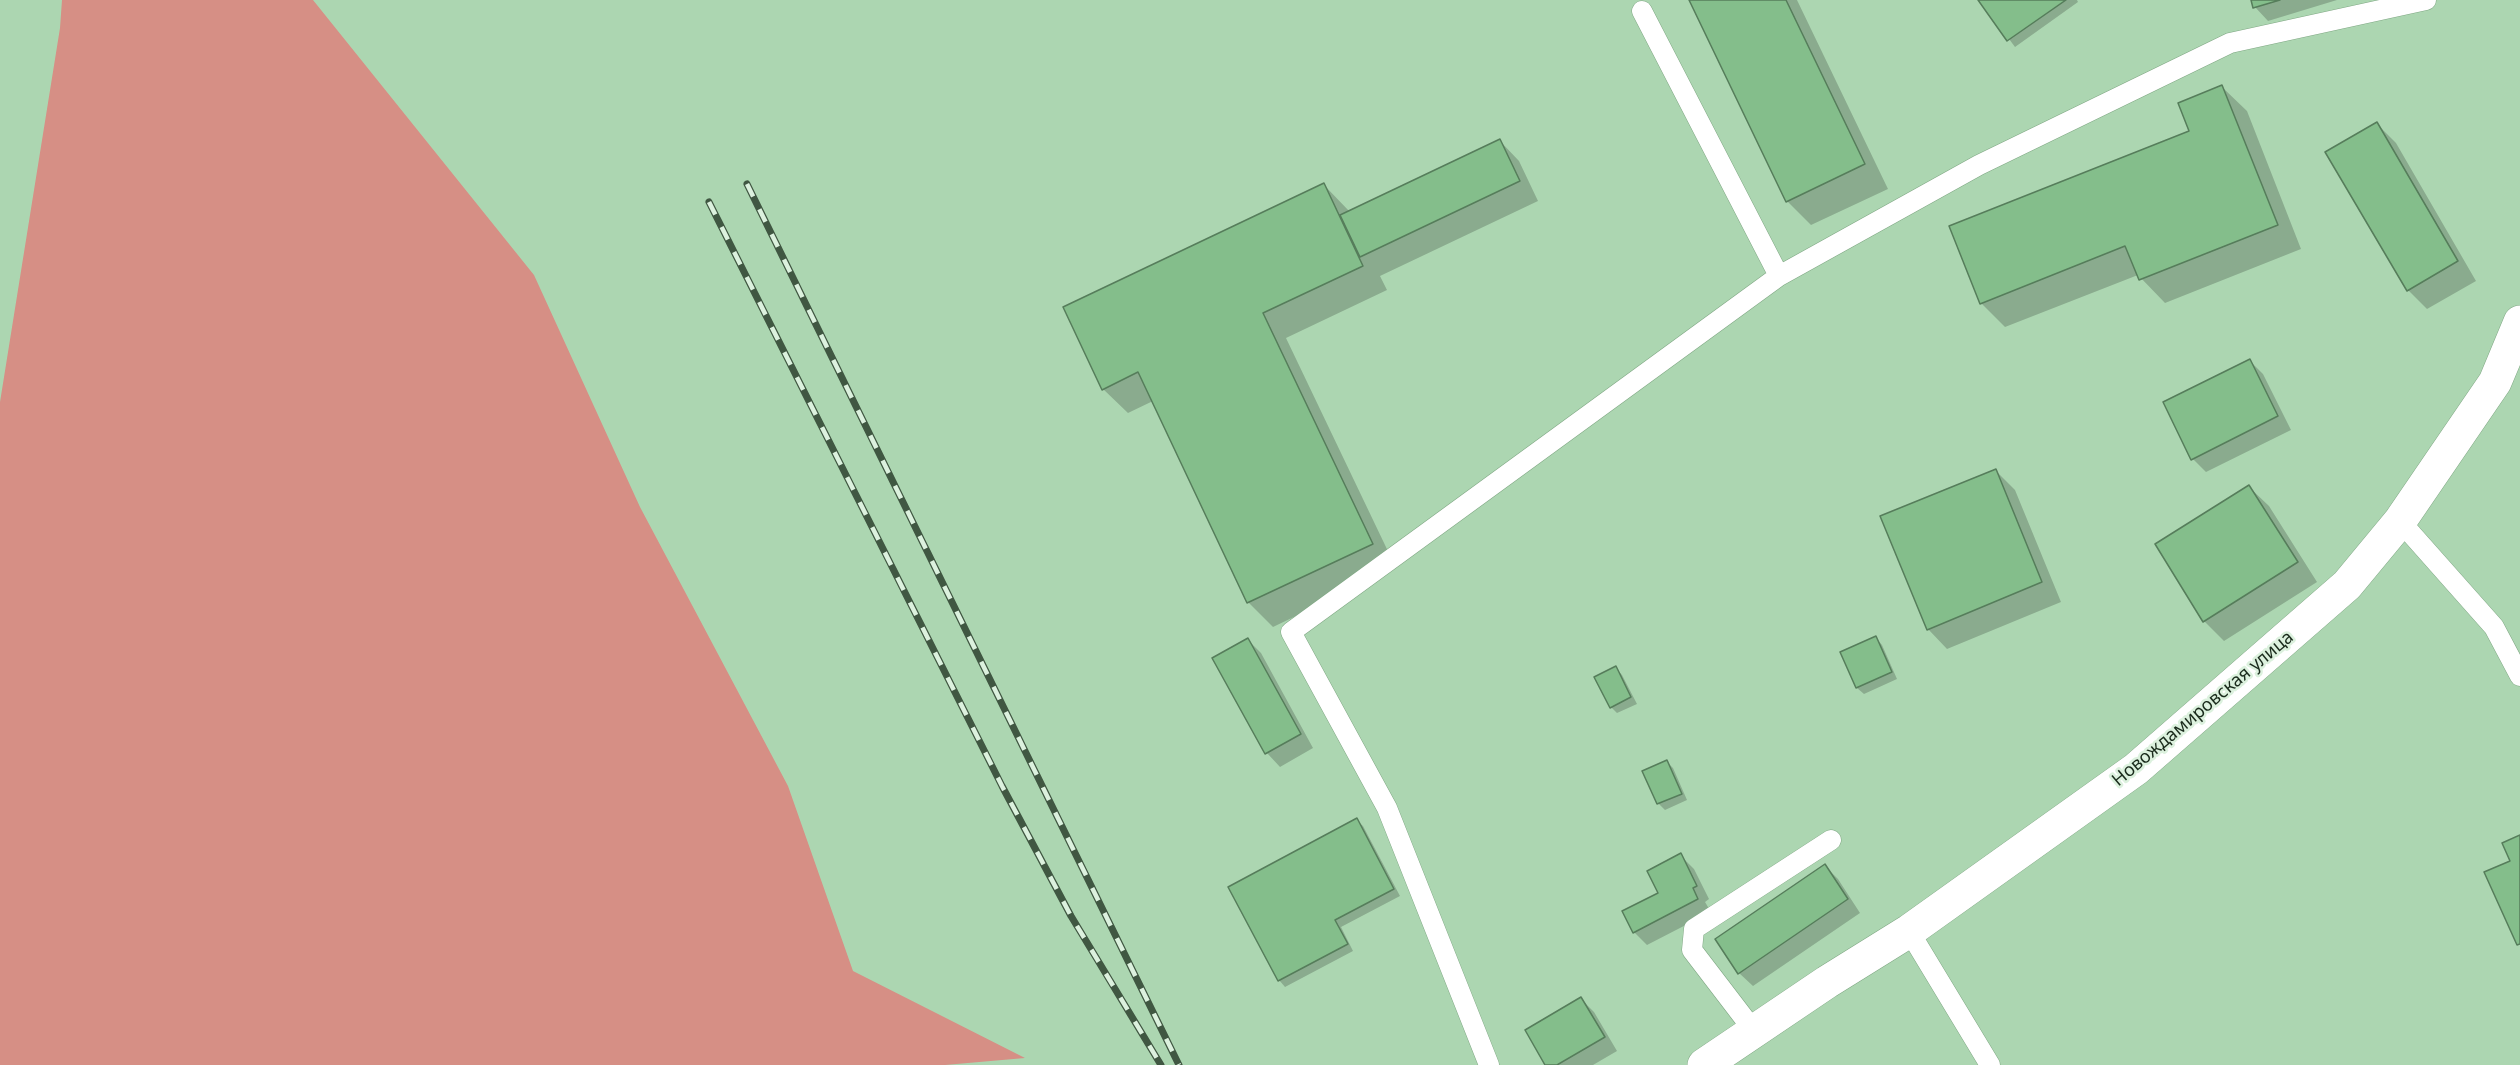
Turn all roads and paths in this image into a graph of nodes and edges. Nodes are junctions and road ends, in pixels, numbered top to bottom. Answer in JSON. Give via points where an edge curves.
{"nodes":[{"id":1,"x":2426,"y":0,"type":"edge"},
{"id":2,"x":1642,"y":11,"type":"dead end"},
{"id":3,"x":1779,"y":276,"type":"junction"},
{"id":4,"x":2520,"y":322,"type":"edge"},
{"id":5,"x":2400,"y":521,"type":"junction"},
{"id":6,"x":2520,"y":676,"type":"edge"},
{"id":7,"x":1831,"y":840,"type":"dead end"},
{"id":8,"x":1909,"y":932,"type":"junction"},
{"id":9,"x":1754,"y":1031,"type":"junction"},
{"id":10,"x":1489,"y":1065,"type":"edge"},
{"id":11,"x":1704,"y":1065,"type":"edge"},
{"id":12,"x":1990,"y":1065,"type":"edge"}],
"edges":[{"from":1,"to":3,"type":"lane","via":[[2230,43],[1979,165]]},
{"from":2,"to":3,"type":"lane"},
{"from":3,"to":10,"type":"lane","via":[[1291,632],[1387,808]]},
{"from":4,"to":5,"type":"street","name":"Новождамировская улица","via":[[2495,382]]},
{"from":5,"to":6,"type":"lane","via":[[2494,627]]},
{"from":5,"to":8,"type":"street","name":"Новождамировская улица","via":[[2347,585],[2136,769]]},
{"from":7,"to":9,"type":"lane","via":[[1694,929],[1692,950]]},
{"from":8,"to":9,"type":"street","name":"Новождамировская улица"},
{"from":8,"to":12,"type":"lane"},
{"from":9,"to":11,"type":"street","name":"Новождамировская улица"}]}
